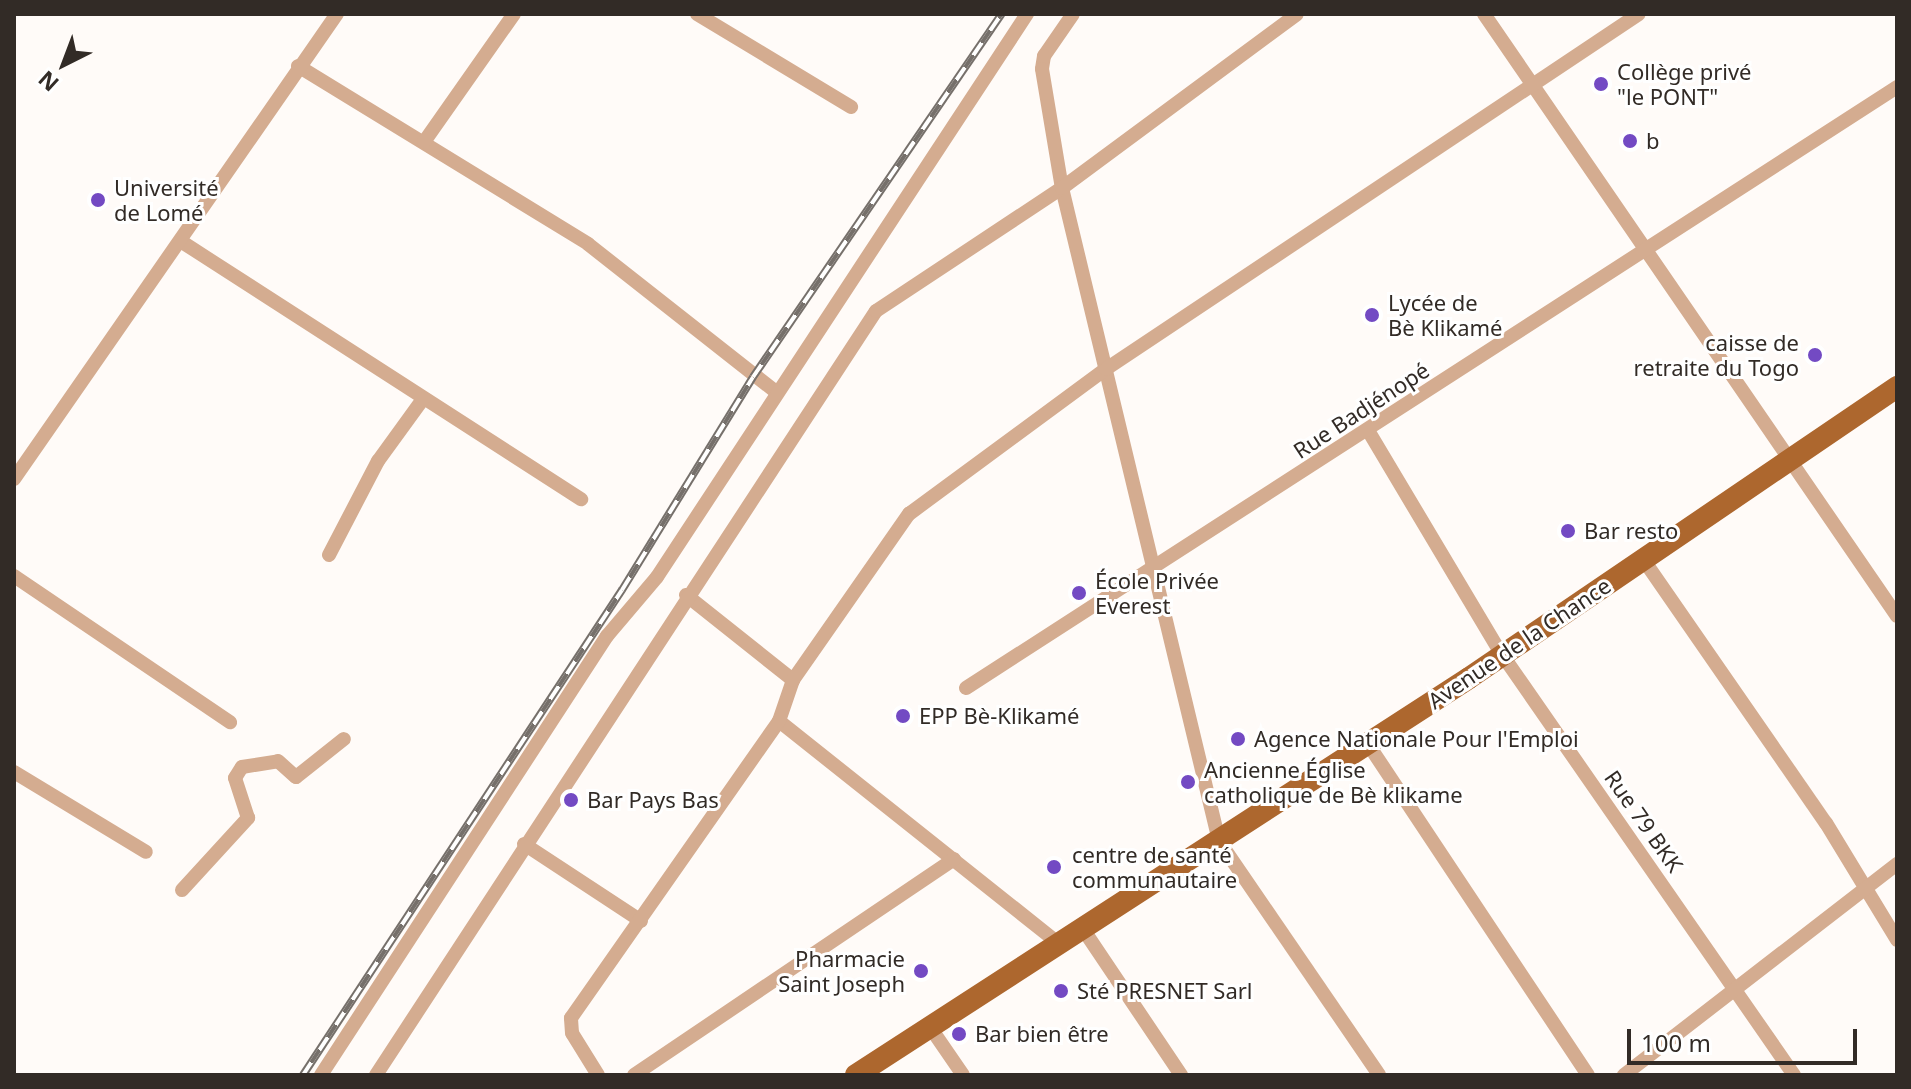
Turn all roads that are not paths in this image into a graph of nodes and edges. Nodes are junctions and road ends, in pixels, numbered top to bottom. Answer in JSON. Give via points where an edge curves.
{"nodes":[{"id":1,"x":337,"y":14,"type":"edge"},
{"id":2,"x":514,"y":14,"type":"edge"},
{"id":3,"x":697,"y":14,"type":"edge"},
{"id":4,"x":1027,"y":14,"type":"edge"},
{"id":5,"x":1073,"y":14,"type":"edge"},
{"id":6,"x":1297,"y":14,"type":"edge"},
{"id":7,"x":1484,"y":14,"type":"edge"},
{"id":8,"x":1639,"y":14,"type":"edge"},
{"id":9,"x":1280,"y":19,"type":"edge"},
{"id":10,"x":298,"y":66,"type":"junction"},
{"id":11,"x":1533,"y":86,"type":"junction"},
{"id":12,"x":1897,"y":87,"type":"edge"},
{"id":13,"x":851,"y":107,"type":"dead end"},
{"id":14,"x":424,"y":142,"type":"junction"},
{"id":15,"x":1062,"y":188,"type":"junction"},
{"id":16,"x":182,"y":242,"type":"junction"},
{"id":17,"x":1646,"y":252,"type":"junction"},
{"id":18,"x":1106,"y":369,"type":"junction"},
{"id":19,"x":1897,"y":387,"type":"edge"},
{"id":20,"x":776,"y":392,"type":"junction"},
{"id":21,"x":423,"y":399,"type":"junction"},
{"id":22,"x":1369,"y":432,"type":"junction"},
{"id":23,"x":1787,"y":461,"type":"junction"},
{"id":24,"x":14,"y":479,"type":"edge"},
{"id":25,"x":581,"y":499,"type":"dead end"},
{"id":26,"x":329,"y":555,"type":"dead end"},
{"id":27,"x":1643,"y":559,"type":"junction"},
{"id":28,"x":1156,"y":567,"type":"junction"},
{"id":29,"x":14,"y":576,"type":"edge"},
{"id":30,"x":686,"y":595,"type":"junction"},
{"id":31,"x":1897,"y":616,"type":"edge"},
{"id":32,"x":1501,"y":653,"type":"junction"},
{"id":33,"x":793,"y":680,"type":"junction"},
{"id":34,"x":966,"y":688,"type":"dead end"},
{"id":35,"x":779,"y":721,"type":"junction"},
{"id":36,"x":230,"y":722,"type":"dead end"},
{"id":37,"x":344,"y":739,"type":"dead end"},
{"id":38,"x":1368,"y":744,"type":"junction"},
{"id":39,"x":14,"y":772,"type":"edge"},
{"id":40,"x":1219,"y":841,"type":"junction"},
{"id":41,"x":524,"y":844,"type":"junction"},
{"id":42,"x":146,"y":852,"type":"dead end"},
{"id":43,"x":954,"y":859,"type":"junction"},
{"id":44,"x":1897,"y":864,"type":"edge"},
{"id":45,"x":1869,"y":887,"type":"junction"},
{"id":46,"x":182,"y":890,"type":"dead end"},
{"id":47,"x":641,"y":921,"type":"junction"},
{"id":48,"x":1083,"y":929,"type":"junction"},
{"id":49,"x":1897,"y":940,"type":"edge"},
{"id":50,"x":1059,"y":944,"type":"junction"},
{"id":51,"x":1734,"y":989,"type":"junction"},
{"id":52,"x":930,"y":1027,"type":"junction"},
{"id":53,"x":321,"y":1075,"type":"edge"},
{"id":54,"x":376,"y":1075,"type":"edge"},
{"id":55,"x":598,"y":1075,"type":"edge"},
{"id":56,"x":634,"y":1075,"type":"edge"},
{"id":57,"x":856,"y":1075,"type":"edge"},
{"id":58,"x":963,"y":1075,"type":"edge"},
{"id":59,"x":1181,"y":1075,"type":"edge"},
{"id":60,"x":1379,"y":1075,"type":"edge"},
{"id":61,"x":1588,"y":1075,"type":"edge"},
{"id":62,"x":1624,"y":1075,"type":"edge"},
{"id":63,"x":1794,"y":1075,"type":"edge"}],
"edges":[{"from":1,"to":10,"type":"street"},
{"from":2,"to":14,"type":"street"},
{"from":3,"to":13,"type":"street"},
{"from":4,"to":20,"type":"street"},
{"from":5,"to":15,"type":"street","via":[[1044,56],[1042,69]]},
{"from":6,"to":9,"type":"street"},
{"from":7,"to":11,"type":"street"},
{"from":8,"to":11,"type":"street"},
{"from":9,"to":15,"type":"street"},
{"from":10,"to":14,"type":"street"},
{"from":10,"to":16,"type":"street"},
{"from":11,"to":17,"type":"street"},
{"from":11,"to":18,"type":"street"},
{"from":12,"to":17,"type":"street","name":"Rue Badjénopé"},
{"from":14,"to":20,"type":"street","via":[[588,244]]},
{"from":15,"to":18,"type":"street"},
{"from":15,"to":30,"type":"street","via":[[882,304]]},
{"from":16,"to":21,"type":"street"},
{"from":16,"to":24,"type":"street"},
{"from":17,"to":22,"type":"street","name":"Rue Badjénopé"},
{"from":17,"to":23,"type":"street"},
{"from":18,"to":28,"type":"street"},
{"from":18,"to":33,"type":"street","via":[[909,514]]},
{"from":19,"to":23,"type":"main road","name":"Avenue de la Chance"},
{"from":20,"to":53,"type":"street","via":[[657,577],[607,636]]},
{"from":21,"to":25,"type":"street"},
{"from":21,"to":26,"type":"street","via":[[378,461]]},
{"from":22,"to":28,"type":"street","name":"Rue Badjénopé"},
{"from":22,"to":32,"type":"street","name":"Rue 79 BKK"},
{"from":23,"to":27,"type":"main road","name":"Avenue de la Chance"},
{"from":23,"to":31,"type":"street"},
{"from":27,"to":32,"type":"main road","name":"Avenue de la Chance"},
{"from":27,"to":45,"type":"street"},
{"from":28,"to":34,"type":"street","name":"Rue Badjénopé"},
{"from":28,"to":40,"type":"street"},
{"from":29,"to":36,"type":"street"},
{"from":30,"to":33,"type":"street"},
{"from":30,"to":41,"type":"street"},
{"from":32,"to":38,"type":"main road","name":"Avenue de la Chance"},
{"from":32,"to":51,"type":"street","name":"Rue 79 BKK"},
{"from":33,"to":35,"type":"street"},
{"from":35,"to":43,"type":"street"},
{"from":35,"to":47,"type":"street"},
{"from":37,"to":46,"type":"street","via":[[296,777],[278,761],[242,767],[235,778],[248,818]]},
{"from":38,"to":40,"type":"main road","name":"Avenue de la Chance"},
{"from":38,"to":61,"type":"street"},
{"from":39,"to":42,"type":"street"},
{"from":40,"to":48,"type":"main road","name":"Avenue de la Chance"},
{"from":40,"to":60,"type":"street"},
{"from":41,"to":47,"type":"street"},
{"from":41,"to":54,"type":"street"},
{"from":43,"to":50,"type":"street"},
{"from":43,"to":56,"type":"street"},
{"from":44,"to":45,"type":"street"},
{"from":45,"to":49,"type":"street"},
{"from":45,"to":51,"type":"street"},
{"from":47,"to":55,"type":"street","via":[[571,1018],[572,1033]]},
{"from":48,"to":50,"type":"main road","name":"Avenue de la Chance"},
{"from":48,"to":59,"type":"street"},
{"from":50,"to":52,"type":"main road","name":"Avenue de la Chance"},
{"from":51,"to":62,"type":"street"},
{"from":51,"to":63,"type":"street","name":"Rue 79 BKK"},
{"from":52,"to":57,"type":"main road","name":"Avenue de la Chance"},
{"from":52,"to":58,"type":"street"}]}
